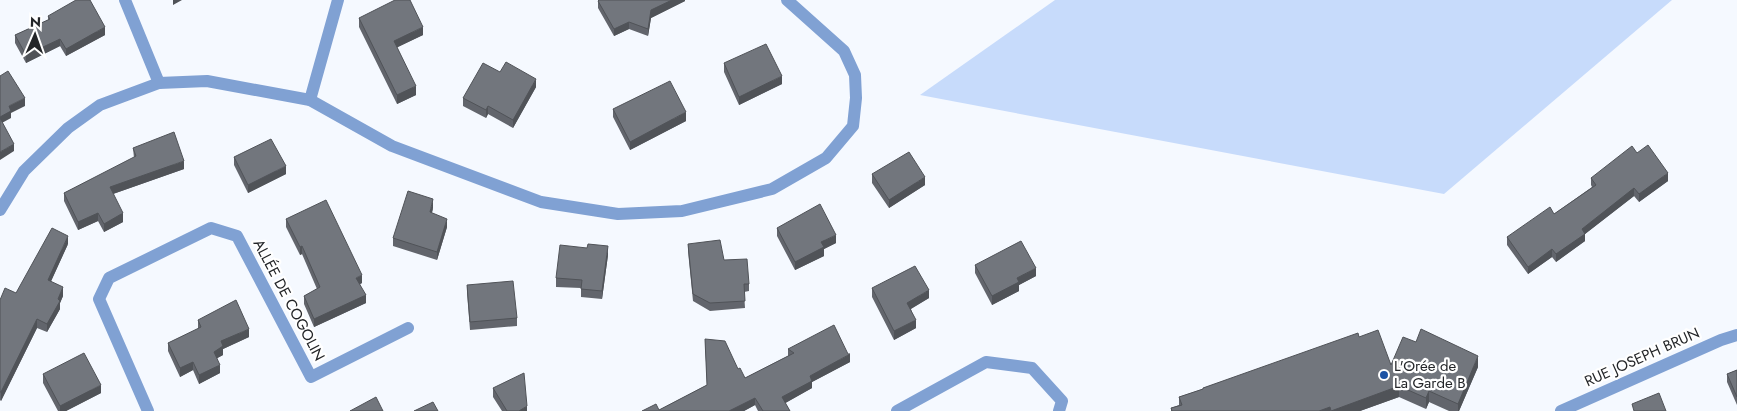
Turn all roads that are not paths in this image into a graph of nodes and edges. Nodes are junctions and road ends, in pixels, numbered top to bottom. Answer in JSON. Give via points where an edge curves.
{"nodes":[{"id":1,"x":125,"y":0,"type":"edge"},
{"id":2,"x":338,"y":0,"type":"edge"},
{"id":3,"x":787,"y":0,"type":"edge"},
{"id":4,"x":159,"y":82,"type":"junction"},
{"id":5,"x":310,"y":100,"type":"junction"},
{"id":6,"x":0,"y":210,"type":"edge"},
{"id":7,"x":408,"y":328,"type":"dead end"},
{"id":8,"x":1737,"y":335,"type":"edge"},
{"id":9,"x":148,"y":411,"type":"edge"},
{"id":10,"x":897,"y":411,"type":"edge"},
{"id":11,"x":1059,"y":411,"type":"edge"},
{"id":12,"x":1561,"y":411,"type":"edge"}],
"edges":[{"from":1,"to":4,"type":"street"},
{"from":2,"to":5,"type":"street"},
{"from":3,"to":5,"type":"street","via":[[844,51],[855,75],[853,126],[826,158],[772,189],[682,211],[618,214],[541,202],[392,146]]},
{"from":4,"to":5,"type":"street","via":[[207,81]]},
{"from":4,"to":6,"type":"street","via":[[100,105],[68,128],[24,171]]},
{"from":7,"to":9,"type":"street","name":"ALLÉE DE COGOLIN","via":[[311,377],[237,236],[211,228],[109,278],[99,299]]},
{"from":8,"to":12,"type":"street","name":"RUE JOSEPH BRUN"},
{"from":10,"to":11,"type":"street","via":[[986,362],[1032,368],[1062,401]]}]}
